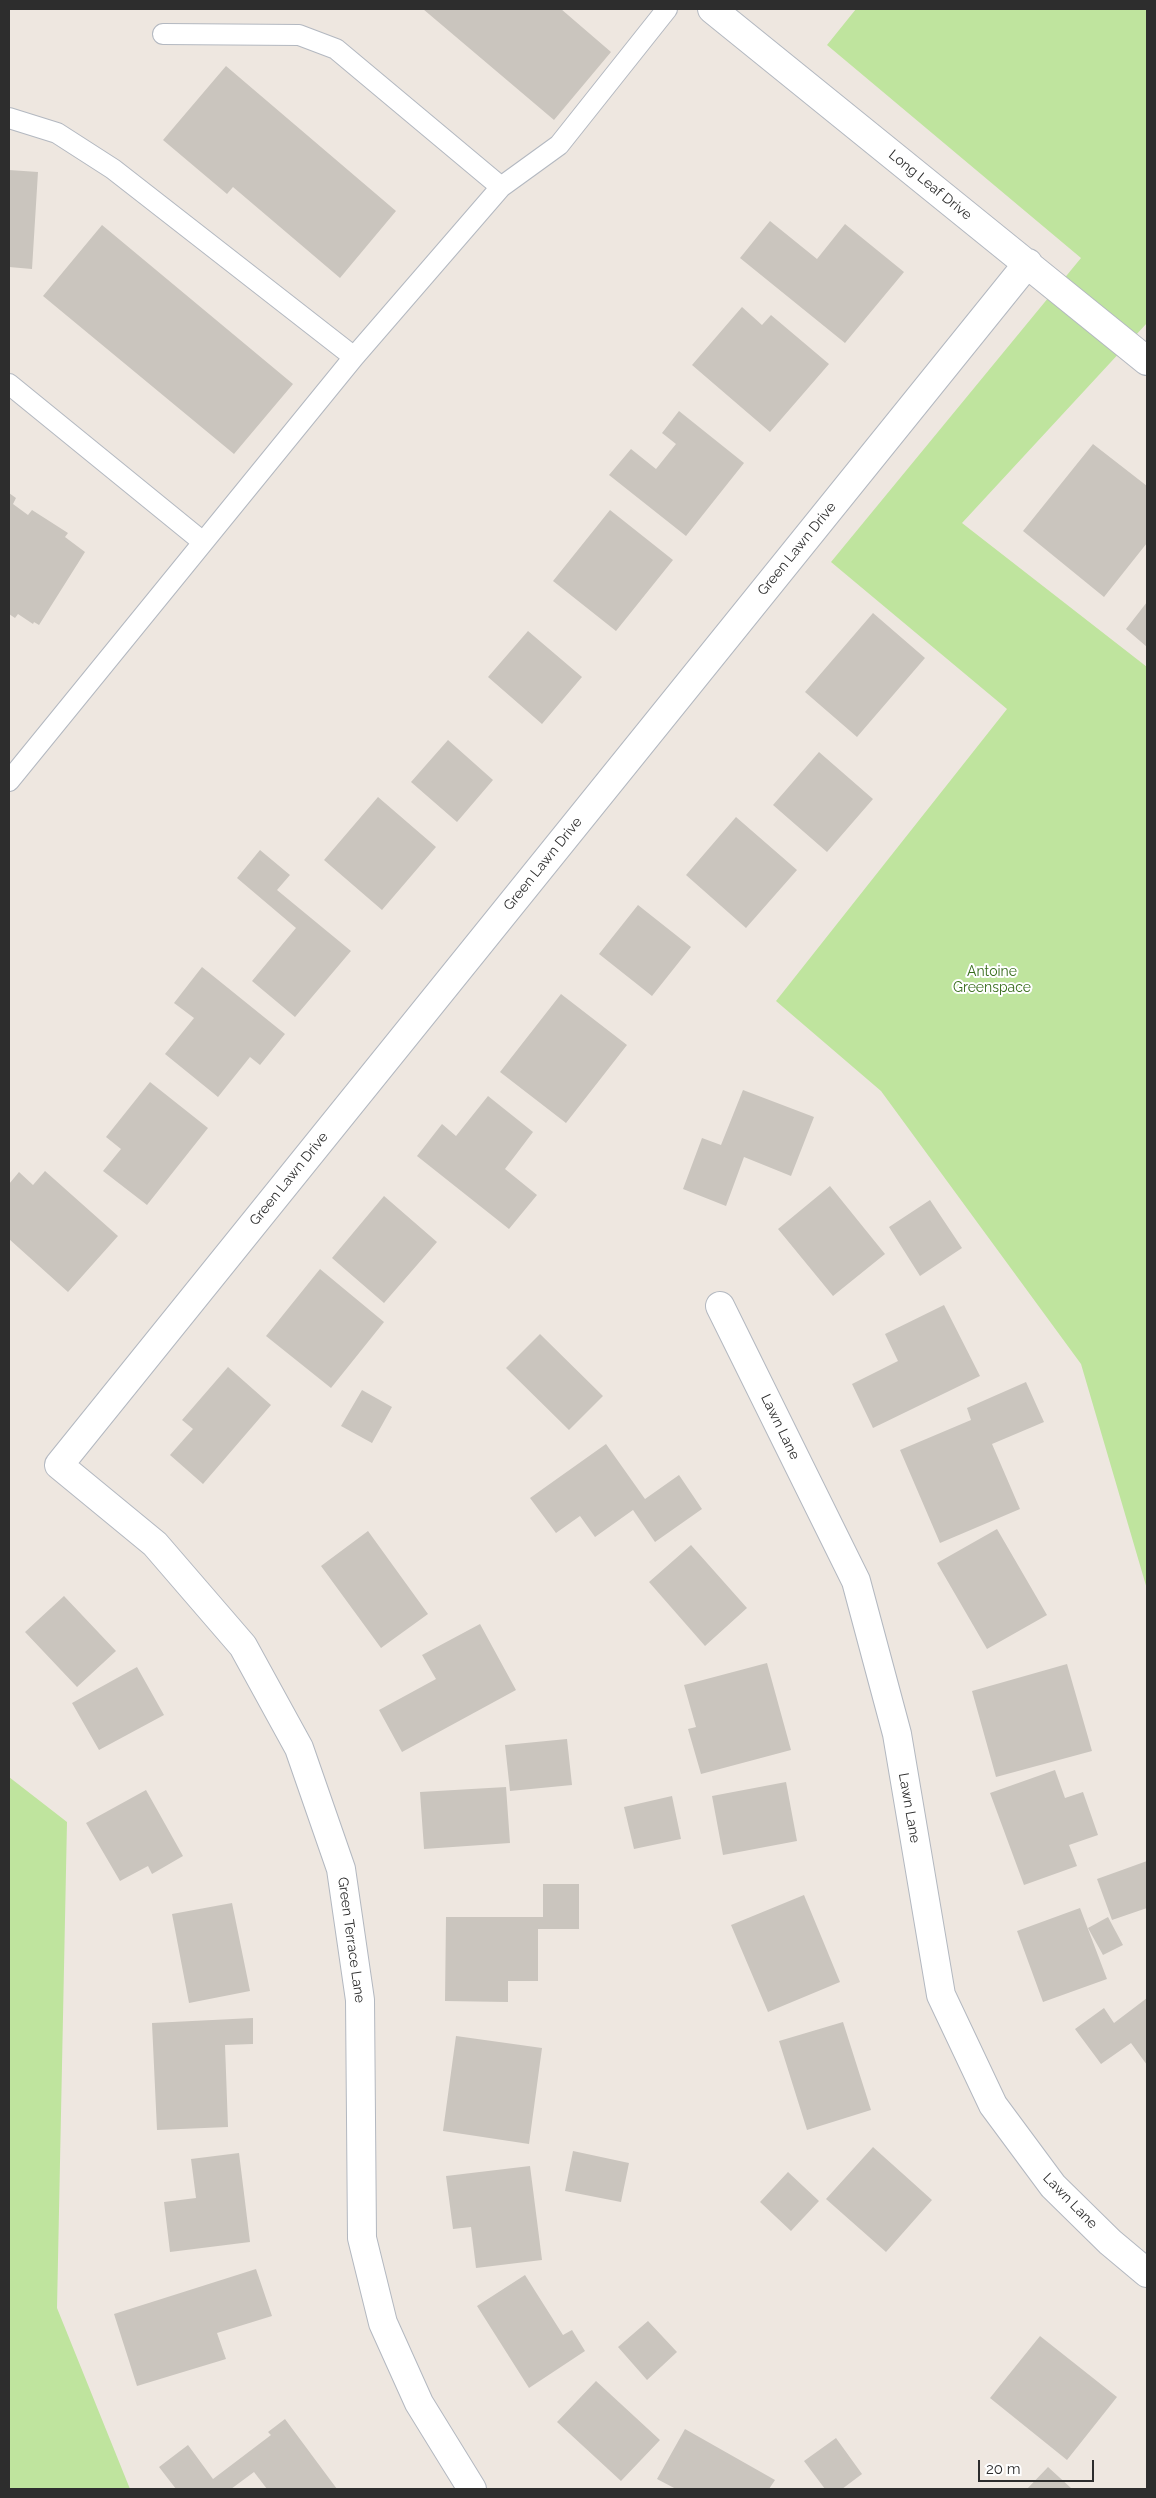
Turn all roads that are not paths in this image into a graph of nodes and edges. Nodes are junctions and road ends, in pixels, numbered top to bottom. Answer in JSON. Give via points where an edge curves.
{"nodes":[{"id":1,"x":667,"y":9,"type":"edge"},
{"id":2,"x":712,"y":9,"type":"edge"},
{"id":3,"x":163,"y":34,"type":"dead end"},
{"id":4,"x":9,"y":118,"type":"edge"},
{"id":5,"x":501,"y":187,"type":"junction"},
{"id":6,"x":1028,"y":263,"type":"junction"},
{"id":7,"x":354,"y":357,"type":"junction"},
{"id":8,"x":1147,"y":361,"type":"edge"},
{"id":9,"x":9,"y":384,"type":"edge"},
{"id":10,"x":203,"y":542,"type":"junction"},
{"id":11,"x":9,"y":781,"type":"edge"},
{"id":12,"x":720,"y":1306,"type":"dead end"},
{"id":13,"x":59,"y":1465,"type":"joint"},
{"id":14,"x":1147,"y":2272,"type":"edge"},
{"id":15,"x":472,"y":2489,"type":"edge"}],
"edges":[{"from":1,"to":5,"type":"lane","via":[[559,144]]},
{"from":2,"to":6,"type":"street","name":"Long Leaf Drive"},
{"from":3,"to":5,"type":"lane","via":[[300,35],[336,49]]},
{"from":4,"to":7,"type":"lane","via":[[57,133],[113,169]]},
{"from":5,"to":7,"type":"lane"},
{"from":6,"to":8,"type":"street","name":"Long Leaf Drive"},
{"from":6,"to":13,"type":"street","name":"Green Lawn Drive"},
{"from":7,"to":10,"type":"lane"},
{"from":9,"to":10,"type":"lane"},
{"from":10,"to":11,"type":"lane"},
{"from":12,"to":14,"type":"street","name":"Lawn Lane","via":[[856,1581],[897,1734],[941,1994],[993,2105],[1053,2186],[1110,2242]]},
{"from":13,"to":15,"type":"street","name":"Green Terrace Lane","via":[[155,1544],[243,1646],[299,1748],[341,1869],[360,2000],[362,2238],[383,2323],[419,2403]]}]}
